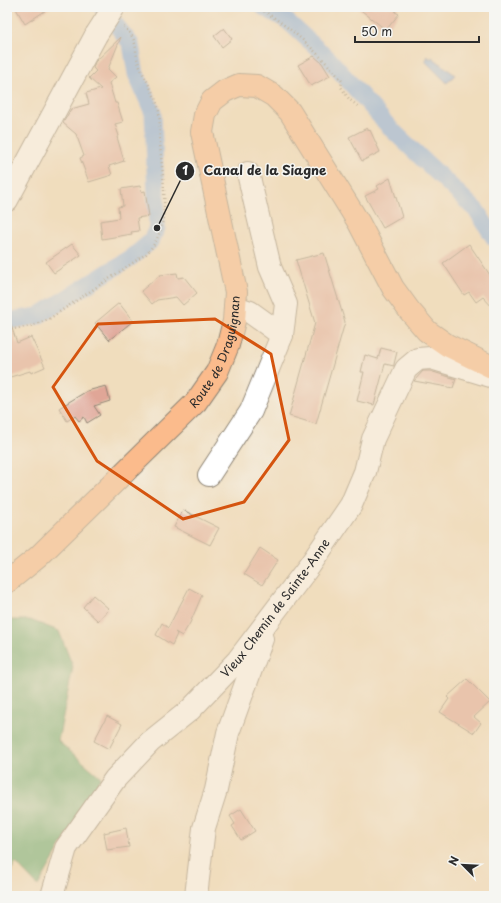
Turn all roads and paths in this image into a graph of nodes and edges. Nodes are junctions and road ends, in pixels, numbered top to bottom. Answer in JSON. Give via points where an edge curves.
{"nodes":[{"id":1,"x":257,"y":7,"type":"edge"},
{"id":2,"x":118,"y":15,"type":"edge"},
{"id":3,"x":360,"y":108,"type":"dead end"},
{"id":4,"x":248,"y":173,"type":"dead end"},
{"id":5,"x":7,"y":200,"type":"edge"},
{"id":6,"x":235,"y":307,"type":"junction"},
{"id":7,"x":7,"y":330,"type":"edge"},
{"id":8,"x":282,"y":335,"type":"junction"},
{"id":9,"x":462,"y":352,"type":"junction"},
{"id":10,"x":494,"y":358,"type":"edge"},
{"id":11,"x":494,"y":368,"type":"edge"},
{"id":12,"x":494,"y":377,"type":"edge"},
{"id":13,"x":209,"y":474,"type":"dead end"},
{"id":14,"x":7,"y":582,"type":"edge"},
{"id":15,"x":269,"y":621,"type":"junction"},
{"id":16,"x":52,"y":896,"type":"edge"},
{"id":17,"x":196,"y":896,"type":"edge"}],
"edges":[{"from":1,"to":3,"type":"path","via":[[285,25],[318,54],[342,81],[341,87],[349,99]]},
{"from":2,"to":5,"type":"street","bridge":true,"via":[[96,35]]},
{"from":2,"to":7,"type":"path","via":[[133,35],[139,64],[158,107],[163,210],[159,236],[155,246],[146,254],[49,320]]},
{"from":4,"to":8,"type":"street","via":[[270,267],[286,304]]},
{"from":6,"to":8,"type":"street","via":[[250,312]]},
{"from":6,"to":9,"type":"main road","name":"Route de Draguignan","via":[[236,292],[202,132],[205,115],[212,101],[225,91],[240,85],[257,86],[274,96],[290,112],[409,310],[427,331]]},
{"from":6,"to":14,"type":"main road","name":"Route de Draguignan","via":[[228,345],[217,372],[196,402],[38,557]]},
{"from":8,"to":13,"type":"street","via":[[251,411]]},
{"from":9,"to":10,"type":"main road","name":"Route de Draguignan"},
{"from":9,"to":11,"type":"main road","name":"Route de Draguignan"},
{"from":12,"to":15,"type":"street","name":"Vieux Chemin de Sainte-Anne","via":[[431,358],[418,359],[406,369],[374,439],[365,472],[351,505]]},
{"from":15,"to":16,"type":"street","name":"Vieux Chemin de Sainte-Anne","via":[[238,660],[190,710],[150,742],[115,779],[66,848]]},
{"from":15,"to":17,"type":"street","via":[[228,733],[216,790],[204,828]]}]}
